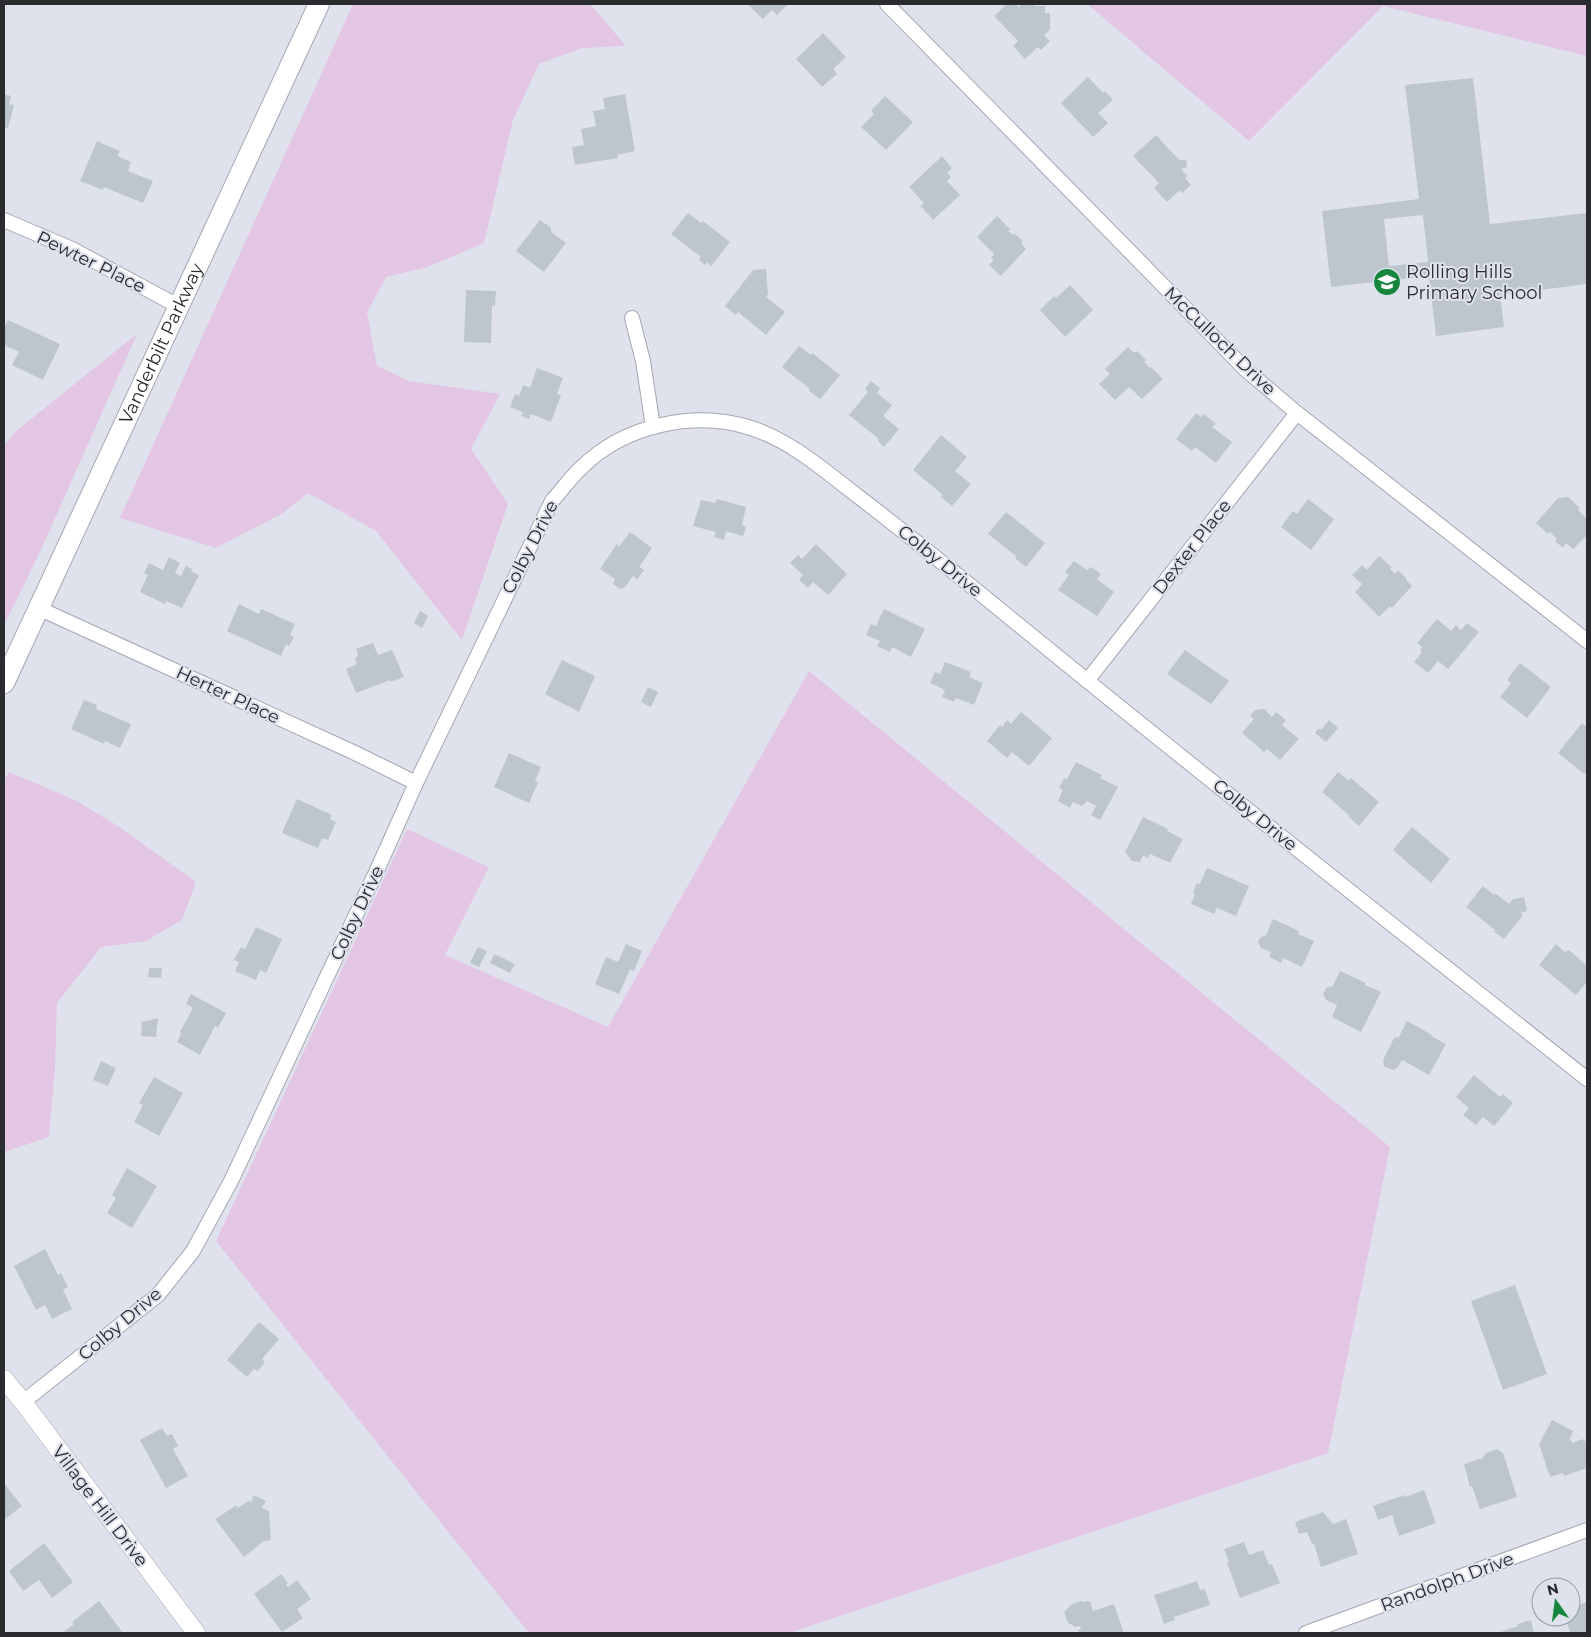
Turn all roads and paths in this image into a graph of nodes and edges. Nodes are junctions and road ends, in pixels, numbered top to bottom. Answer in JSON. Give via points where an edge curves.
{"nodes":[{"id":1,"x":319,"y":4,"type":"edge"},
{"id":2,"x":887,"y":4,"type":"edge"},
{"id":3,"x":4,"y":220,"type":"edge"},
{"id":4,"x":178,"y":306,"type":"junction"},
{"id":5,"x":632,"y":318,"type":"dead end"},
{"id":6,"x":1297,"y":413,"type":"junction"},
{"id":7,"x":653,"y":427,"type":"junction"},
{"id":8,"x":38,"y":608,"type":"junction"},
{"id":9,"x":1587,"y":641,"type":"edge"},
{"id":10,"x":1087,"y":681,"type":"junction"},
{"id":11,"x":4,"y":683,"type":"edge"},
{"id":12,"x":416,"y":783,"type":"junction"},
{"id":13,"x":1587,"y":1079,"type":"edge"},
{"id":14,"x":4,"y":1379,"type":"edge"},
{"id":15,"x":23,"y":1402,"type":"junction"},
{"id":16,"x":1587,"y":1530,"type":"edge"},
{"id":17,"x":196,"y":1633,"type":"edge"},
{"id":18,"x":1306,"y":1633,"type":"edge"}],
"edges":[{"from":1,"to":4,"type":"main road","name":"Vanderbilt Parkway"},
{"from":2,"to":6,"type":"street","name":"McCulloch Drive","via":[[1240,363]]},
{"from":3,"to":4,"type":"street","name":"Pewter Place","via":[[72,249]]},
{"from":4,"to":8,"type":"main road","name":"Vanderbilt Parkway"},
{"from":5,"to":7,"type":"street","via":[[643,361]]},
{"from":6,"to":9,"type":"street","name":"McCulloch Drive"},
{"from":6,"to":10,"type":"street","name":"Dexter Place"},
{"from":7,"to":10,"type":"street","name":"Colby Drive","via":[[696,420],[724,422],[752,428],[789,445],[904,532]]},
{"from":7,"to":12,"type":"street","name":"Colby Drive","via":[[616,441],[583,466],[552,501]]},
{"from":8,"to":11,"type":"main road","name":"Vanderbilt Parkway"},
{"from":8,"to":12,"type":"street","name":"Herter Place"},
{"from":10,"to":13,"type":"street","name":"Colby Drive"},
{"from":12,"to":15,"type":"street","name":"Colby Drive","via":[[231,1182],[193,1251],[158,1295]]},
{"from":14,"to":15,"type":"street","name":"Village Hill Drive"},
{"from":15,"to":17,"type":"street","name":"Village Hill Drive"},
{"from":16,"to":18,"type":"street","name":"Randolph Drive"}]}
